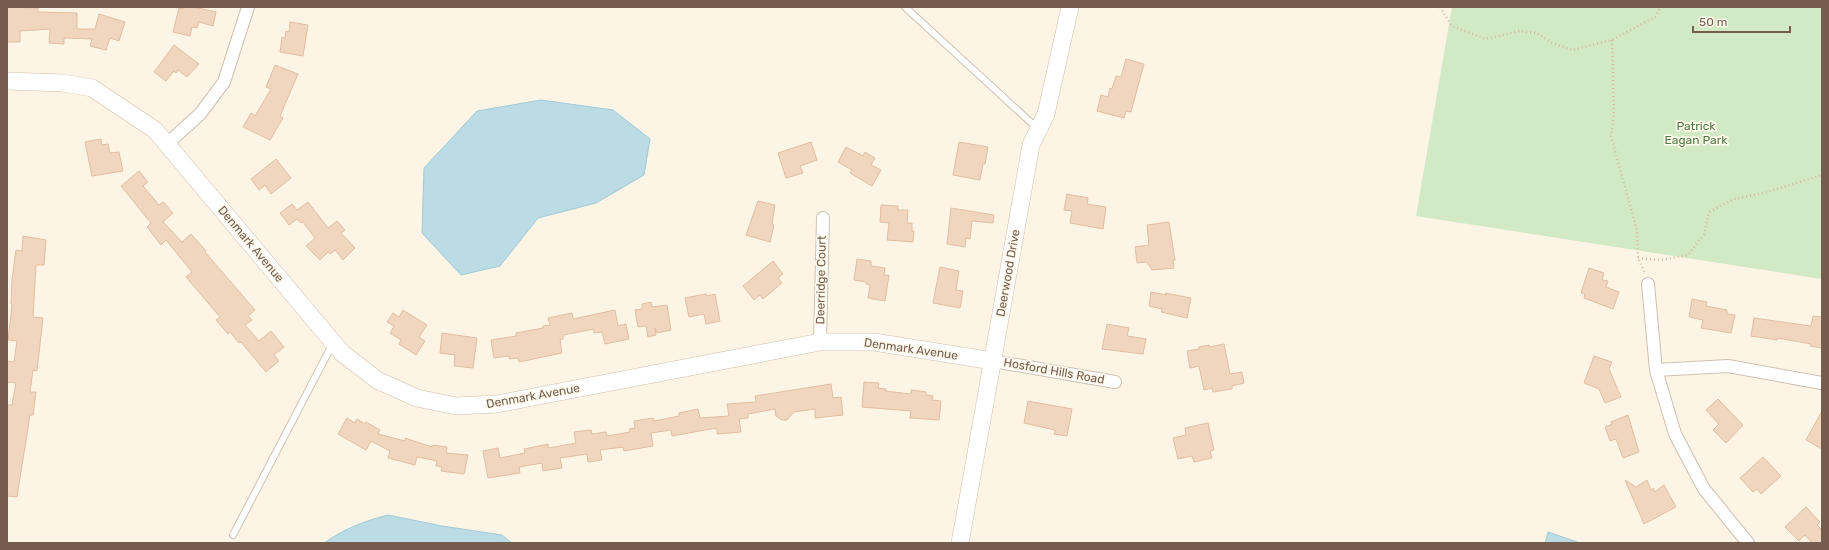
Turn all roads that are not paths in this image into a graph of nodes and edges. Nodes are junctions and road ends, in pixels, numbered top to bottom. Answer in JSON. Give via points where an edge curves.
{"nodes":[{"id":1,"x":248,"y":7,"type":"edge"},
{"id":2,"x":905,"y":7,"type":"edge"},
{"id":3,"x":1070,"y":7,"type":"edge"},
{"id":4,"x":7,"y":81,"type":"edge"},
{"id":5,"x":1039,"y":129,"type":"junction"},
{"id":6,"x":167,"y":144,"type":"junction"},
{"id":7,"x":823,"y":218,"type":"dead end"},
{"id":8,"x":1648,"y":284,"type":"road end"},
{"id":9,"x":820,"y":342,"type":"junction"},
{"id":10,"x":333,"y":343,"type":"junction"},
{"id":11,"x":993,"y":361,"type":"junction"},
{"id":12,"x":1656,"y":370,"type":"junction"},
{"id":13,"x":1115,"y":382,"type":"dead end"},
{"id":14,"x":1822,"y":383,"type":"edge"},
{"id":15,"x":233,"y":535,"type":"dead end"},
{"id":16,"x":960,"y":543,"type":"edge"},
{"id":17,"x":1748,"y":543,"type":"edge"}],
"edges":[{"from":1,"to":6,"type":"street","via":[[224,82],[200,114]]},
{"from":2,"to":5,"type":"lane"},
{"from":3,"to":5,"type":"street","name":"Deerwood Drive","via":[[1046,114]]},
{"from":4,"to":6,"type":"street","name":"Denmark Avenue","via":[[63,83],[92,88],[155,130]]},
{"from":5,"to":11,"type":"street","name":"Deerwood Drive","via":[[1031,145]]},
{"from":6,"to":10,"type":"street","name":"Denmark Avenue"},
{"from":7,"to":9,"type":"street","name":"Deerridge Court"},
{"from":8,"to":12,"type":"street"},
{"from":9,"to":10,"type":"street","name":"Denmark Avenue","via":[[497,404],[456,406],[417,398],[377,380]]},
{"from":9,"to":11,"type":"street","name":"Denmark Avenue","via":[[874,342]]},
{"from":10,"to":15,"type":"lane"},
{"from":11,"to":13,"type":"street","name":"Hosford Hills Road"},
{"from":11,"to":16,"type":"street","name":"Deerwood Drive"},
{"from":12,"to":14,"type":"street","via":[[1728,366]]},
{"from":12,"to":17,"type":"street","via":[[1675,434],[1704,489]]}]}
